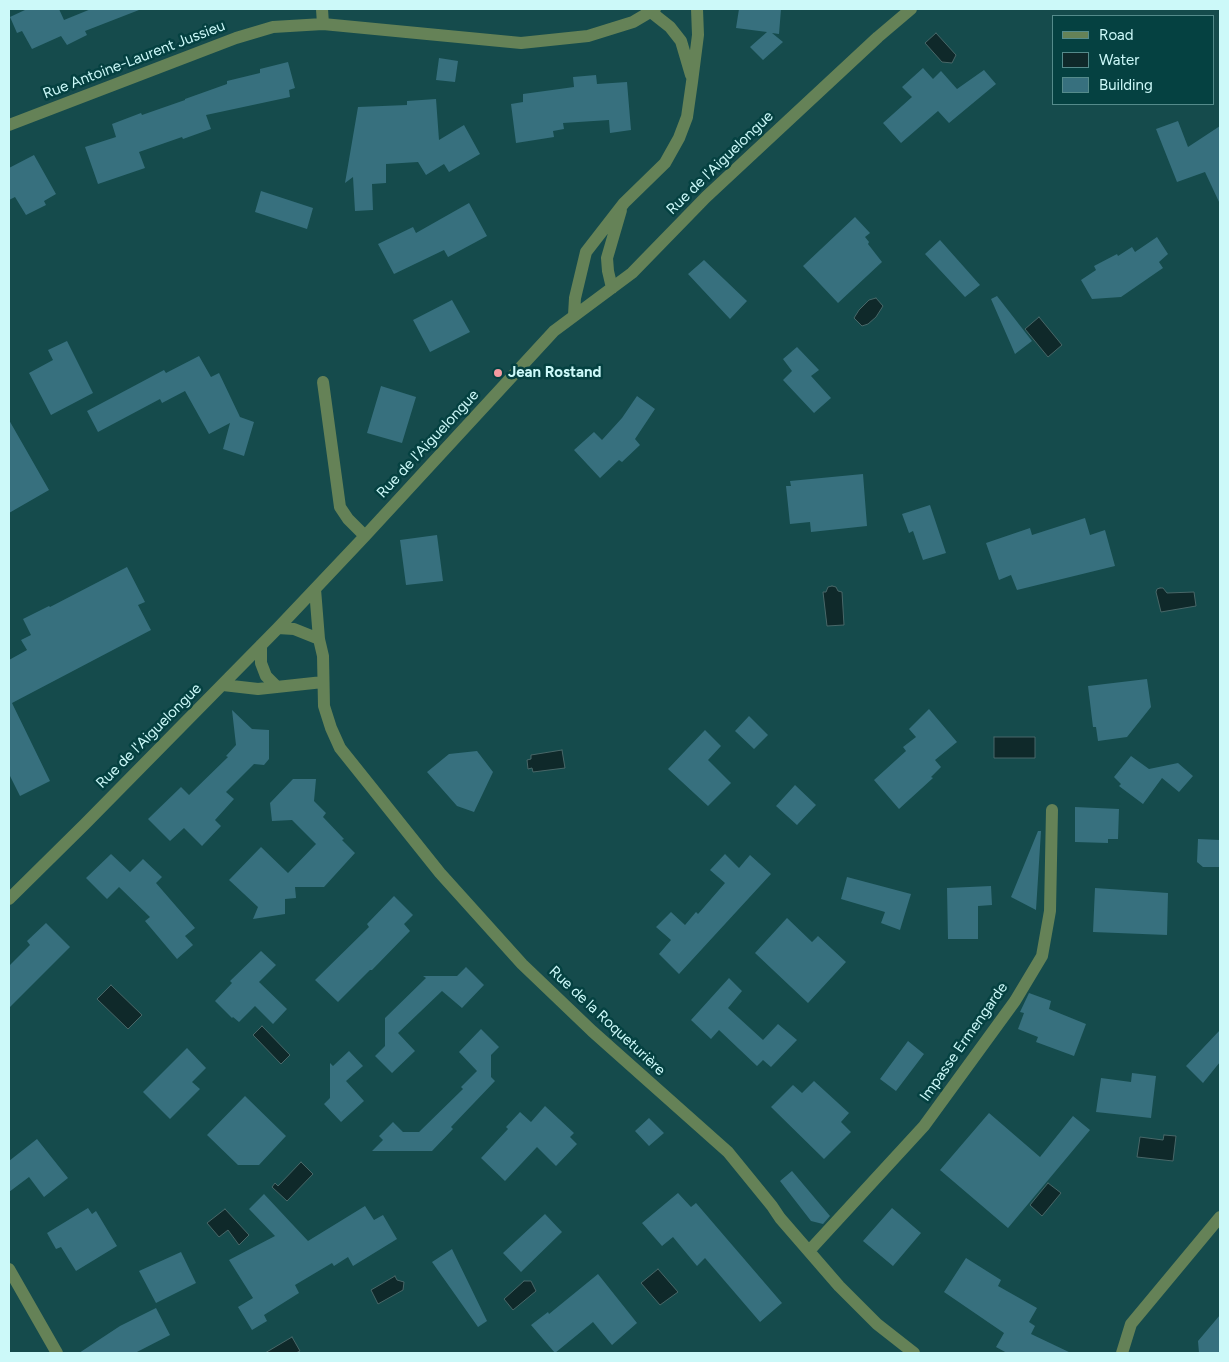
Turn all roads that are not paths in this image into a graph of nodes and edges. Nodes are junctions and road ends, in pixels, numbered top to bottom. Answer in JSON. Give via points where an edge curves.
{"nodes":[{"id":1,"x":322,"y":9,"type":"edge"},
{"id":2,"x":698,"y":9,"type":"edge"},
{"id":3,"x":910,"y":9,"type":"edge"},
{"id":4,"x":653,"y":11,"type":"edge"},
{"id":5,"x":323,"y":24,"type":"junction"},
{"id":6,"x":692,"y":82,"type":"junction"},
{"id":7,"x":9,"y":125,"type":"edge"},
{"id":8,"x":624,"y":203,"type":"junction"},
{"id":9,"x":612,"y":288,"type":"junction"},
{"id":10,"x":574,"y":315,"type":"junction"},
{"id":11,"x":323,"y":382,"type":"dead end"},
{"id":12,"x":365,"y":536,"type":"junction"},
{"id":13,"x":315,"y":589,"type":"junction"},
{"id":14,"x":278,"y":628,"type":"junction"},
{"id":15,"x":319,"y":639,"type":"junction"},
{"id":16,"x":261,"y":646,"type":"junction"},
{"id":17,"x":323,"y":682,"type":"junction"},
{"id":18,"x":223,"y":684,"type":"junction"},
{"id":19,"x":277,"y":687,"type":"junction"},
{"id":20,"x":1052,"y":810,"type":"dead end"},
{"id":21,"x":9,"y":899,"type":"edge"},
{"id":22,"x":1220,"y":1217,"type":"edge"},
{"id":23,"x":809,"y":1252,"type":"junction"},
{"id":24,"x":9,"y":1269,"type":"edge"},
{"id":25,"x":57,"y":1353,"type":"edge"},
{"id":26,"x":914,"y":1353,"type":"edge"},
{"id":27,"x":1122,"y":1353,"type":"edge"}],
"edges":[{"from":1,"to":5,"type":"street"},
{"from":2,"to":6,"type":"street"},
{"from":3,"to":9,"type":"street","name":"Rue de l'Aiguelongue","via":[[706,197],[632,273]]},
{"from":4,"to":5,"type":"street","name":"Rue Antoine-Laurent Jussieu","via":[[633,22],[588,36],[521,44]]},
{"from":4,"to":6,"type":"street","via":[[670,26],[681,42]]},
{"from":5,"to":7,"type":"street","name":"Rue Antoine-Laurent Jussieu","via":[[272,27],[236,38]]},
{"from":6,"to":8,"type":"street","via":[[687,117],[665,163]]},
{"from":8,"to":9,"type":"street","via":[[607,258]]},
{"from":8,"to":10,"type":"street","via":[[586,252]]},
{"from":9,"to":10,"type":"street","name":"Rue de l'Aiguelongue"},
{"from":10,"to":12,"type":"street","name":"Rue de l'Aiguelongue","via":[[554,331]]},
{"from":11,"to":12,"type":"street","via":[[340,507]]},
{"from":12,"to":13,"type":"street","name":"Rue de l'Aiguelongue"},
{"from":13,"to":14,"type":"street","name":"Rue de l'Aiguelongue"},
{"from":13,"to":15,"type":"street","name":"Rue de la Roqueturière"},
{"from":14,"to":15,"type":"street","via":[[294,628]]},
{"from":14,"to":16,"type":"street","name":"Rue de l'Aiguelongue"},
{"from":15,"to":17,"type":"street","name":"Rue de la Roqueturière"},
{"from":16,"to":18,"type":"street","name":"Rue de l'Aiguelongue"},
{"from":16,"to":19,"type":"street","via":[[261,663],[266,676]]},
{"from":17,"to":19,"type":"street"},
{"from":17,"to":23,"type":"street","name":"Rue de la Roqueturière","via":[[324,706],[340,748],[440,873],[522,964],[728,1152]]},
{"from":18,"to":19,"type":"street","via":[[258,689]]},
{"from":18,"to":21,"type":"street","name":"Rue de l'Aiguelongue"},
{"from":20,"to":23,"type":"street","name":"Impasse Ermengarde","via":[[1050,911],[1042,956],[1015,1001],[924,1126]]},
{"from":22,"to":27,"type":"street","via":[[1131,1324]]},
{"from":23,"to":26,"type":"street","name":"Rue de la Roqueturière","via":[[877,1324]]},
{"from":24,"to":25,"type":"street"}]}
